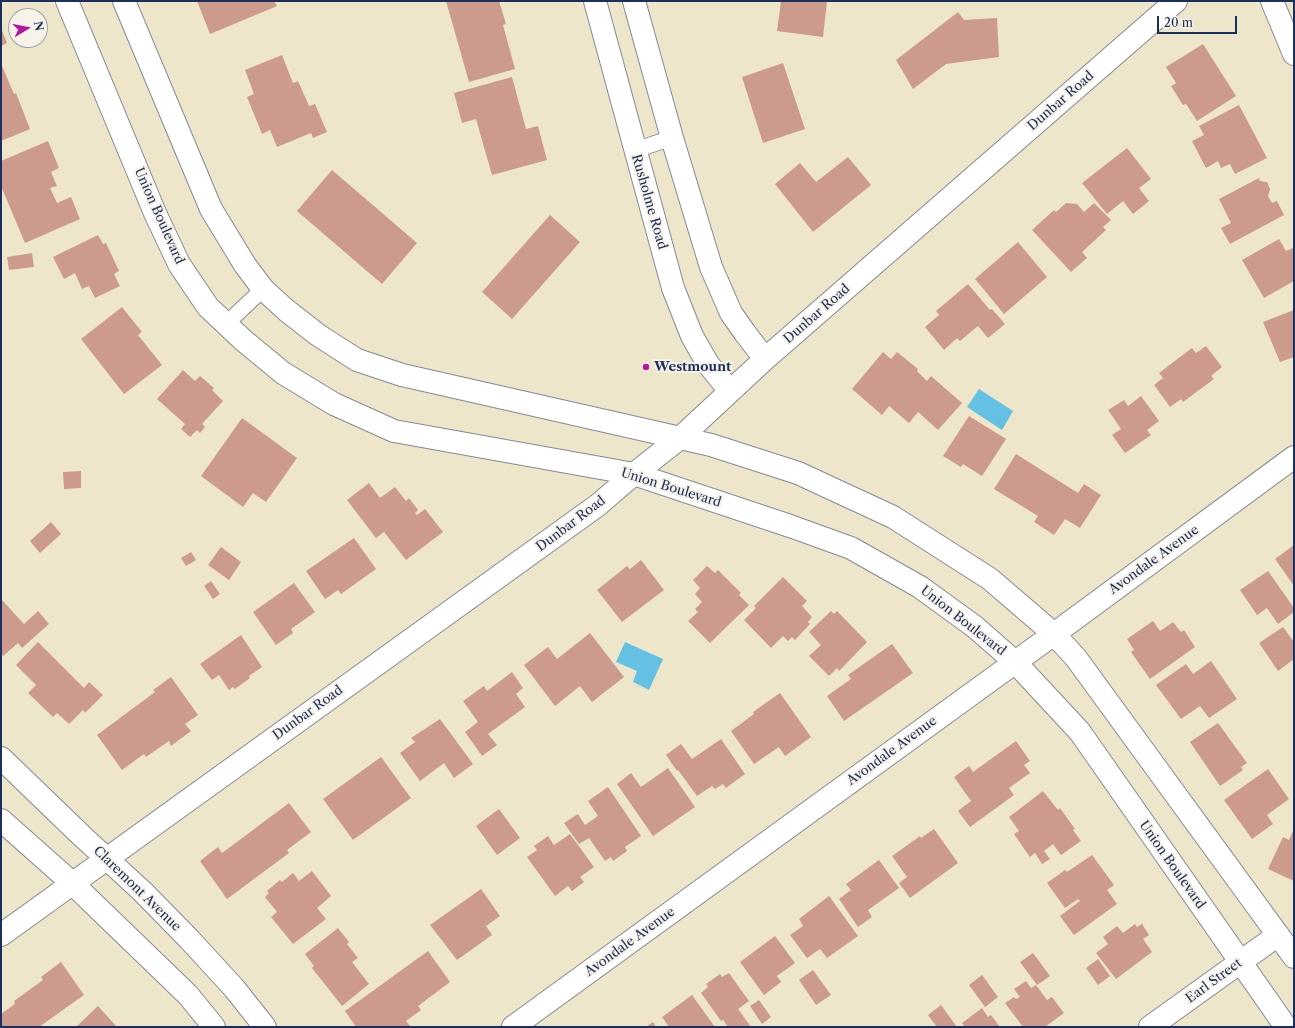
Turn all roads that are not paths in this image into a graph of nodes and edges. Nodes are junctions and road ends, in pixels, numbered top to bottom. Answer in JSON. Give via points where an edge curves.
{"nodes":[{"id":1,"x":67,"y":1,"type":"edge"},
{"id":2,"x":124,"y":1,"type":"edge"},
{"id":3,"x":595,"y":1,"type":"edge"},
{"id":4,"x":634,"y":1,"type":"edge"},
{"id":5,"x":1176,"y":1,"type":"edge"},
{"id":6,"x":1272,"y":1,"type":"edge"},
{"id":7,"x":1294,"y":54,"type":"edge"},
{"id":8,"x":672,"y":138,"type":"junction"},
{"id":9,"x":635,"y":150,"type":"junction"},
{"id":10,"x":263,"y":289,"type":"junction"},
{"id":11,"x":226,"y":324,"type":"junction"},
{"id":12,"x":765,"y":359,"type":"junction"},
{"id":13,"x":730,"y":391,"type":"junction"},
{"id":14,"x":680,"y":438,"type":"junction"},
{"id":15,"x":1294,"y":457,"type":"edge"},
{"id":16,"x":634,"y":474,"type":"junction"},
{"id":17,"x":1054,"y":634,"type":"junction"},
{"id":18,"x":1015,"y":662,"type":"junction"},
{"id":19,"x":1,"y":758,"type":"edge"},
{"id":20,"x":1,"y":820,"type":"edge"},
{"id":21,"x":106,"y":859,"type":"junction"},
{"id":22,"x":72,"y":883,"type":"junction"},
{"id":23,"x":1,"y":935,"type":"edge"},
{"id":24,"x":1278,"y":935,"type":"junction"},
{"id":25,"x":1294,"y":957,"type":"edge"},
{"id":26,"x":1240,"y":962,"type":"junction"},
{"id":27,"x":214,"y":1027,"type":"edge"},
{"id":28,"x":266,"y":1027,"type":"edge"},
{"id":29,"x":513,"y":1027,"type":"edge"},
{"id":30,"x":1150,"y":1027,"type":"edge"},
{"id":31,"x":1286,"y":1027,"type":"edge"}],
"edges":[{"from":1,"to":11,"type":"street","name":"Union Boulevard","via":[[155,213],[179,264],[208,307]]},
{"from":2,"to":10,"type":"street","via":[[211,209],[244,265]]},
{"from":3,"to":9,"type":"street","name":"Rusholme Road"},
{"from":4,"to":8,"type":"street"},
{"from":5,"to":12,"type":"street","name":"Dunbar Road"},
{"from":6,"to":7,"type":"street"},
{"from":8,"to":9,"type":"lane"},
{"from":8,"to":12,"type":"street","via":[[711,267],[731,313]]},
{"from":9,"to":13,"type":"street","name":"Rusholme Road","via":[[673,288],[692,336],[708,364]]},
{"from":10,"to":11,"type":"lane"},
{"from":10,"to":14,"type":"street","via":[[318,335],[357,360],[402,375]]},
{"from":11,"to":16,"type":"street","name":"Union Boulevard","via":[[283,373],[334,404],[394,431]]},
{"from":12,"to":13,"type":"street","name":"Dunbar Road"},
{"from":13,"to":14,"type":"street","name":"Dunbar Road"},
{"from":14,"to":16,"type":"street","name":"Dunbar Road"},
{"from":14,"to":17,"type":"street","via":[[798,473],[893,517],[990,579]]},
{"from":15,"to":17,"type":"street","name":"Avondale Avenue"},
{"from":16,"to":18,"type":"street","name":"Union Boulevard","via":[[851,548],[920,587],[975,627]]},
{"from":16,"to":21,"type":"street","name":"Dunbar Road","via":[[598,505]]},
{"from":17,"to":18,"type":"street","name":"Avondale Avenue"},
{"from":17,"to":24,"type":"street","via":[[1076,658]]},
{"from":18,"to":26,"type":"street","name":"Union Boulevard","via":[[1080,732]]},
{"from":18,"to":29,"type":"street","name":"Avondale Avenue"},
{"from":19,"to":21,"type":"street","name":"Claremont Avenue"},
{"from":20,"to":22,"type":"street"},
{"from":21,"to":22,"type":"street","name":"Dunbar Road"},
{"from":21,"to":28,"type":"street","name":"Claremont Avenue","via":[[190,940]]},
{"from":22,"to":23,"type":"street","name":"Dunbar Road"},
{"from":22,"to":27,"type":"street","via":[[188,995]]},
{"from":24,"to":25,"type":"street"},
{"from":24,"to":26,"type":"street","name":"Earl Street"},
{"from":26,"to":30,"type":"street","name":"Earl Street"},
{"from":26,"to":31,"type":"street","name":"Union Boulevard"}]}
